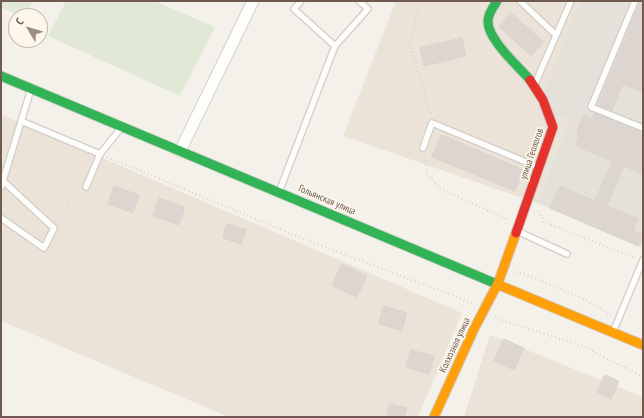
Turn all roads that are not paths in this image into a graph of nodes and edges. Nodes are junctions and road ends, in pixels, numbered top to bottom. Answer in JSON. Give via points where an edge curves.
{"nodes":[{"id":1,"x":253,"y":1,"type":"edge"},
{"id":2,"x":300,"y":1,"type":"edge"},
{"id":3,"x":359,"y":1,"type":"edge"},
{"id":4,"x":497,"y":1,"type":"edge"},
{"id":5,"x":520,"y":1,"type":"edge"},
{"id":6,"x":571,"y":1,"type":"edge"},
{"id":7,"x":635,"y":1,"type":"edge"},
{"id":8,"x":556,"y":35,"type":"junction"},
{"id":9,"x":334,"y":46,"type":"junction"},
{"id":10,"x":1,"y":76,"type":"edge"},
{"id":11,"x":534,"y":86,"type":"junction"},
{"id":12,"x":31,"y":89,"type":"junction"},
{"id":13,"x":21,"y":121,"type":"junction"},
{"id":14,"x":122,"y":127,"type":"junction"},
{"id":15,"x":643,"y":128,"type":"edge"},
{"id":16,"x":423,"y":148,"type":"road end"},
{"id":17,"x":180,"y":151,"type":"junction"},
{"id":18,"x":100,"y":154,"type":"junction"},
{"id":19,"x":540,"y":168,"type":"junction"},
{"id":20,"x":2,"y":184,"type":"edge"},
{"id":21,"x":86,"y":187,"type":"road end"},
{"id":22,"x":279,"y":192,"type":"junction"},
{"id":23,"x":1,"y":218,"type":"edge"},
{"id":24,"x":518,"y":228,"type":"junction"},
{"id":25,"x":568,"y":254,"type":"dead end"},
{"id":26,"x":643,"y":261,"type":"edge"},
{"id":27,"x":498,"y":283,"type":"junction"},
{"id":28,"x":613,"y":332,"type":"junction"},
{"id":29,"x":643,"y":345,"type":"edge"},
{"id":30,"x":434,"y":417,"type":"edge"}],
"edges":[{"from":1,"to":17,"type":"street"},
{"from":2,"to":9,"type":"lane","via":[[294,9]]},
{"from":3,"to":9,"type":"lane","via":[[368,9]]},
{"from":4,"to":11,"type":"main road","name":"улица Геологов","via":[[489,16],[490,29],[498,43]]},
{"from":5,"to":8,"type":"lane"},
{"from":6,"to":8,"type":"lane"},
{"from":7,"to":15,"type":"lane","via":[[591,107]]},
{"from":8,"to":11,"type":"lane"},
{"from":9,"to":22,"type":"lane"},
{"from":10,"to":12,"type":"main road","name":"Гольянская улица"},
{"from":11,"to":19,"type":"main road","name":"улица Геологов","via":[[548,107],[553,127]]},
{"from":12,"to":13,"type":"lane"},
{"from":12,"to":14,"type":"main road","name":"Гольянская улица"},
{"from":13,"to":18,"type":"lane"},
{"from":13,"to":20,"type":"lane"},
{"from":14,"to":17,"type":"main road","name":"Гольянская улица"},
{"from":14,"to":18,"type":"lane"},
{"from":16,"to":19,"type":"lane","via":[[432,123]]},
{"from":17,"to":22,"type":"main road","name":"Гольянская улица"},
{"from":18,"to":21,"type":"lane"},
{"from":19,"to":24,"type":"main road","name":"улица Геологов"},
{"from":20,"to":23,"type":"lane","via":[[54,228],[44,248]]},
{"from":22,"to":27,"type":"main road","name":"Гольянская улица"},
{"from":24,"to":25,"type":"lane"},
{"from":24,"to":27,"type":"main road","name":"улица Геологов"},
{"from":26,"to":28,"type":"lane"},
{"from":27,"to":28,"type":"main road","name":"Гольянская улица"},
{"from":27,"to":30,"type":"main road","name":"Колхозная улица"},
{"from":28,"to":29,"type":"main road","name":"Гольянская улица"}]}
